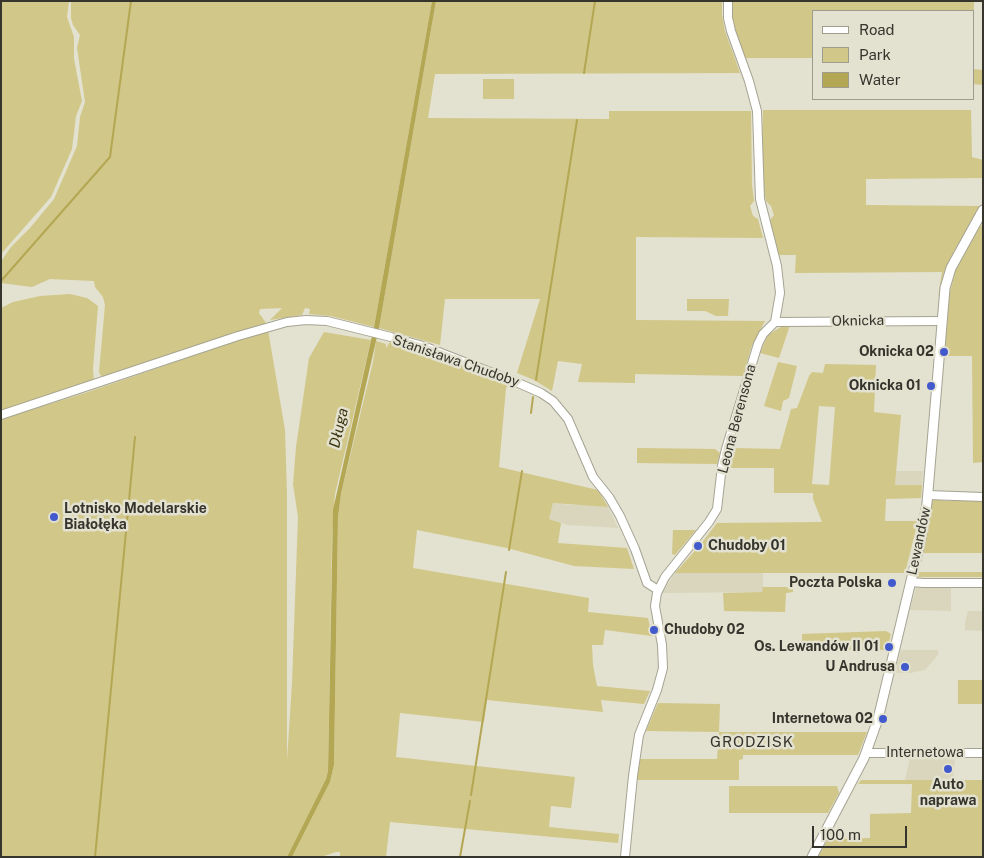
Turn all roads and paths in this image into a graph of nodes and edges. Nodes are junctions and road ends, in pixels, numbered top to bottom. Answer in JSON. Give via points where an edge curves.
{"nodes":[{"id":1,"x":728,"y":1,"type":"edge"},
{"id":2,"x":982,"y":214,"type":"edge"},
{"id":3,"x":941,"y":321,"type":"junction"},
{"id":4,"x":775,"y":322,"type":"junction"},
{"id":5,"x":1,"y":415,"type":"edge"},
{"id":6,"x":928,"y":495,"type":"junction"},
{"id":7,"x":983,"y":497,"type":"edge"},
{"id":8,"x":910,"y":582,"type":"junction"},
{"id":9,"x":983,"y":583,"type":"edge"},
{"id":10,"x":658,"y":590,"type":"junction"},
{"id":11,"x":866,"y":753,"type":"junction"},
{"id":12,"x":983,"y":753,"type":"edge"},
{"id":13,"x":625,"y":857,"type":"edge"},
{"id":14,"x":812,"y":857,"type":"edge"}],
"edges":[{"from":1,"to":4,"type":"street","name":"Leona Berensona","via":[[731,31],[758,115],[760,198],[780,284]]},
{"from":2,"to":3,"type":"street","name":"Lewandów","via":[[948,276]]},
{"from":3,"to":4,"type":"street","name":"Oknicka"},
{"from":3,"to":6,"type":"street","name":"Lewandów"},
{"from":4,"to":10,"type":"street","name":"Leona Berensona","via":[[758,344],[726,449],[717,509]]},
{"from":5,"to":10,"type":"street","name":"Stanisława Chudoby","via":[[297,320],[319,320],[423,346],[516,382],[553,401],[568,419],[593,477],[623,522],[647,583]]},
{"from":6,"to":7,"type":"street"},
{"from":6,"to":8,"type":"street","name":"Lewandów"},
{"from":8,"to":9,"type":"street"},
{"from":8,"to":11,"type":"street","name":"Lewandów","via":[[878,718]]},
{"from":10,"to":13,"type":"street","name":"Leona Berensona","via":[[655,606],[663,668],[658,690],[639,735]]},
{"from":11,"to":12,"type":"street","name":"Internetowa"},
{"from":11,"to":14,"type":"street","name":"Lewandów"}]}
